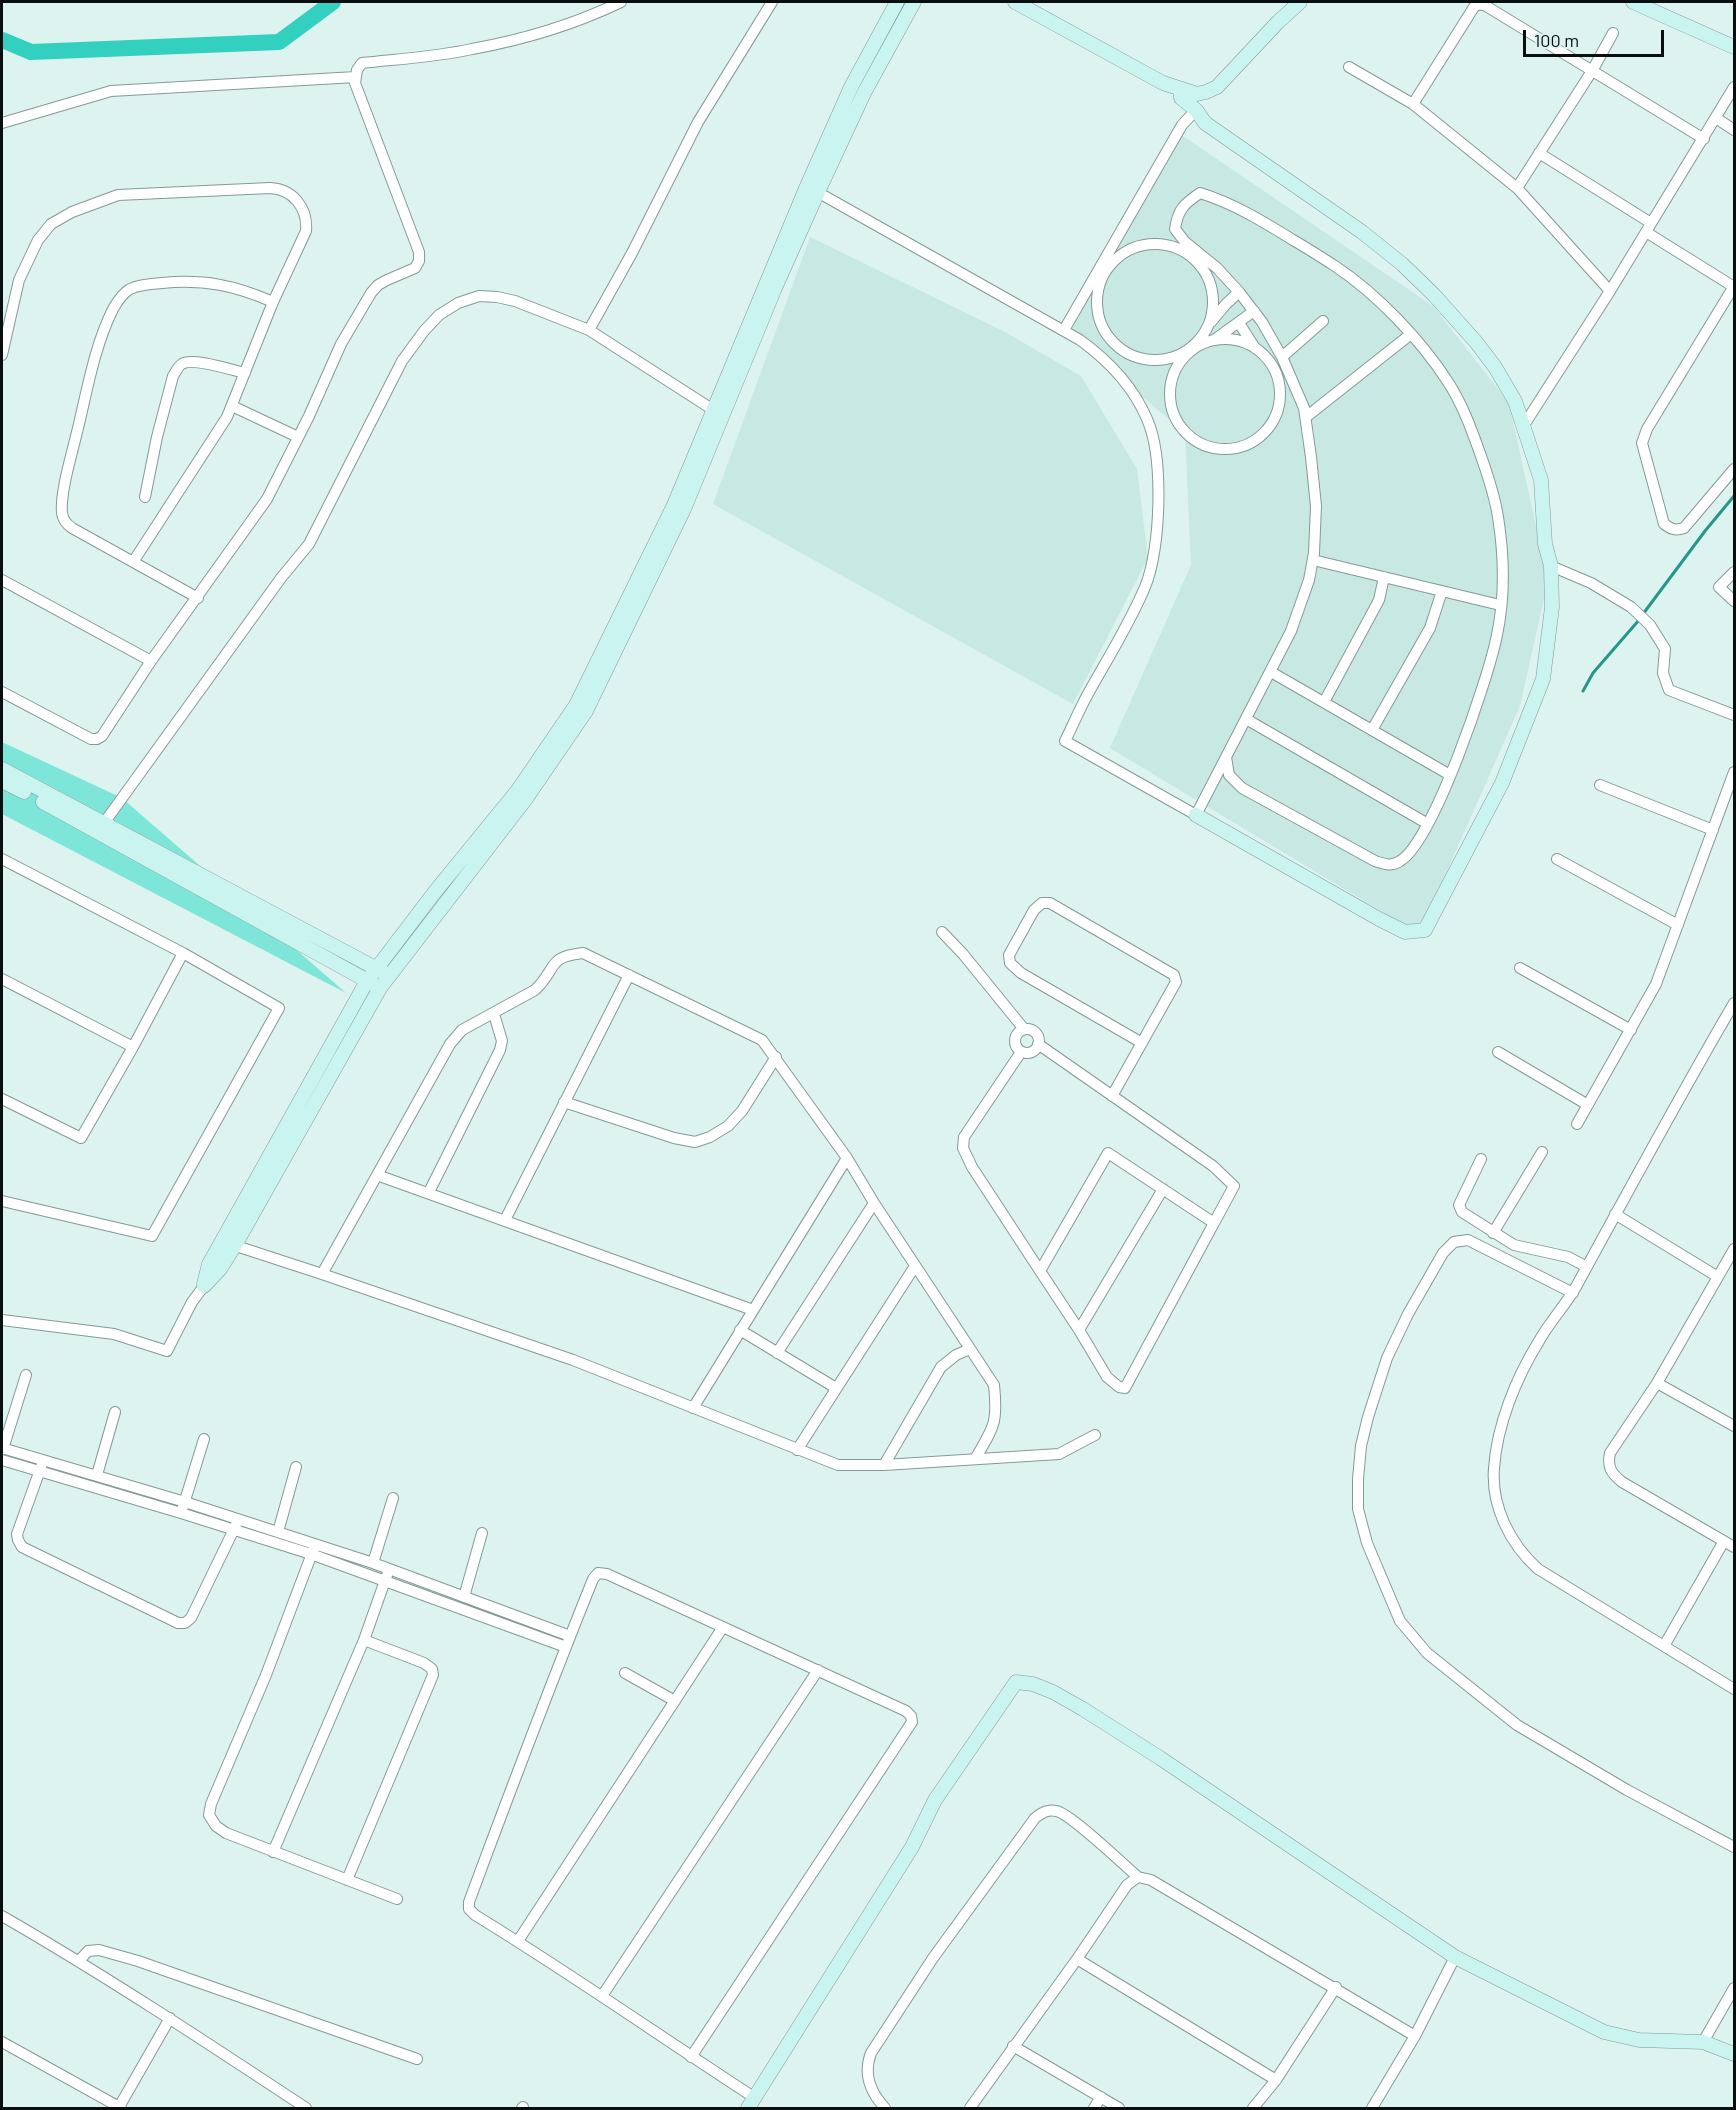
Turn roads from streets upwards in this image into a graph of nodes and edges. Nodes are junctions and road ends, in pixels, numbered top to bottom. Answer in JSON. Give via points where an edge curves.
{"nodes":[{"id":1,"x":621,"y":2,"type":"edge"},
{"id":2,"x":772,"y":2,"type":"edge"},
{"id":3,"x":897,"y":2,"type":"edge"},
{"id":4,"x":914,"y":2,"type":"edge"},
{"id":5,"x":1015,"y":2,"type":"edge"},
{"id":6,"x":1300,"y":2,"type":"edge"},
{"id":7,"x":1633,"y":2,"type":"edge"},
{"id":8,"x":1613,"y":33,"type":"dead end"},
{"id":9,"x":1734,"y":46,"type":"edge"},
{"id":10,"x":1349,"y":67,"type":"dead end"},
{"id":11,"x":1592,"y":71,"type":"junction"},
{"id":12,"x":356,"y":77,"type":"junction"},
{"id":13,"x":1734,"y":87,"type":"edge"},
{"id":14,"x":1180,"y":90,"type":"junction"},
{"id":15,"x":1210,"y":90,"type":"junction"},
{"id":16,"x":1413,"y":105,"type":"junction"},
{"id":17,"x":1196,"y":110,"type":"junction"},
{"id":18,"x":1716,"y":118,"type":"junction"},
{"id":19,"x":2,"y":123,"type":"edge"},
{"id":20,"x":1734,"y":130,"type":"edge"},
{"id":21,"x":1704,"y":140,"type":"junction"},
{"id":22,"x":1539,"y":153,"type":"junction"},
{"id":23,"x":1517,"y":188,"type":"junction"},
{"id":24,"x":812,"y":189,"type":"junction"},
{"id":25,"x":1648,"y":227,"type":"junction"},
{"id":26,"x":1208,"y":278,"type":"junction"},
{"id":27,"x":1734,"y":286,"type":"edge"},
{"id":28,"x":1610,"y":291,"type":"junction"},
{"id":29,"x":1239,"y":292,"type":"junction"},
{"id":30,"x":273,"y":302,"type":"junction"},
{"id":31,"x":1226,"y":304,"type":"junction"},
{"id":32,"x":1254,"y":311,"type":"junction"},
{"id":33,"x":1323,"y":321,"type":"dead end"},
{"id":34,"x":1239,"y":322,"type":"junction"},
{"id":35,"x":1209,"y":325,"type":"junction"},
{"id":36,"x":589,"y":330,"type":"junction"},
{"id":37,"x":1064,"y":330,"type":"junction"},
{"id":38,"x":1411,"y":334,"type":"junction"},
{"id":39,"x":1214,"y":340,"type":"junction"},
{"id":40,"x":1257,"y":350,"type":"junction"},
{"id":41,"x":2,"y":355,"type":"edge"},
{"id":42,"x":1282,"y":357,"type":"junction"},
{"id":43,"x":245,"y":373,"type":"junction"},
{"id":44,"x":232,"y":406,"type":"junction"},
{"id":45,"x":718,"y":413,"type":"junction"},
{"id":46,"x":1305,"y":417,"type":"junction"},
{"id":47,"x":1524,"y":425,"type":"junction"},
{"id":48,"x":298,"y":437,"type":"junction"},
{"id":49,"x":1734,"y":469,"type":"edge"},
{"id":50,"x":145,"y":497,"type":"dead end"},
{"id":51,"x":1313,"y":560,"type":"junction"},
{"id":52,"x":133,"y":562,"type":"junction"},
{"id":53,"x":1551,"y":566,"type":"junction"},
{"id":54,"x":1734,"y":572,"type":"edge"},
{"id":55,"x":1384,"y":577,"type":"junction"},
{"id":56,"x":2,"y":580,"type":"edge"},
{"id":57,"x":1442,"y":591,"type":"junction"},
{"id":58,"x":198,"y":598,"type":"junction"},
{"id":59,"x":1734,"y":601,"type":"edge"},
{"id":60,"x":1500,"y":605,"type":"junction"},
{"id":61,"x":151,"y":661,"type":"junction"},
{"id":62,"x":1271,"y":672,"type":"junction"},
{"id":63,"x":2,"y":692,"type":"edge"},
{"id":64,"x":1324,"y":702,"type":"junction"},
{"id":65,"x":1734,"y":715,"type":"edge"},
{"id":66,"x":1246,"y":719,"type":"junction"},
{"id":67,"x":1372,"y":730,"type":"junction"},
{"id":68,"x":1226,"y":757,"type":"junction"},
{"id":69,"x":2,"y":769,"type":"edge"},
{"id":70,"x":1734,"y":772,"type":"edge"},
{"id":71,"x":1450,"y":775,"type":"junction"},
{"id":72,"x":2,"y":781,"type":"edge"},
{"id":73,"x":1600,"y":785,"type":"dead end"},
{"id":74,"x":1196,"y":815,"type":"junction"},
{"id":75,"x":104,"y":823,"type":"junction"},
{"id":76,"x":1428,"y":824,"type":"junction"},
{"id":77,"x":1713,"y":830,"type":"junction"},
{"id":78,"x":2,"y":859,"type":"edge"},
{"id":79,"x":1557,"y":860,"type":"dead end"},
{"id":80,"x":1678,"y":925,"type":"junction"},
{"id":81,"x":942,"y":932,"type":"dead end"},
{"id":82,"x":183,"y":953,"type":"junction"},
{"id":83,"x":376,"y":968,"type":"junction"},
{"id":84,"x":1520,"y":968,"type":"dead end"},
{"id":85,"x":629,"y":975,"type":"junction"},
{"id":86,"x":390,"y":976,"type":"junction"},
{"id":87,"x":367,"y":981,"type":"junction"},
{"id":88,"x":3,"y":984,"type":"edge"},
{"id":89,"x":380,"y":988,"type":"junction"},
{"id":90,"x":1734,"y":1003,"type":"edge"},
{"id":91,"x":494,"y":1014,"type":"junction"},
{"id":92,"x":1024,"y":1029,"type":"junction"},
{"id":93,"x":1631,"y":1030,"type":"junction"},
{"id":94,"x":1142,"y":1043,"type":"junction"},
{"id":95,"x":1038,"y":1044,"type":"junction"},
{"id":96,"x":133,"y":1047,"type":"junction"},
{"id":97,"x":1021,"y":1052,"type":"junction"},
{"id":98,"x":1498,"y":1052,"type":"dead end"},
{"id":99,"x":776,"y":1057,"type":"junction"},
{"id":100,"x":1112,"y":1096,"type":"junction"},
{"id":101,"x":2,"y":1099,"type":"edge"},
{"id":102,"x":564,"y":1102,"type":"junction"},
{"id":103,"x":1588,"y":1105,"type":"junction"},
{"id":104,"x":1577,"y":1124,"type":"dead end"},
{"id":105,"x":1542,"y":1152,"type":"dead end"},
{"id":106,"x":847,"y":1158,"type":"junction"},
{"id":107,"x":1481,"y":1159,"type":"dead end"},
{"id":108,"x":376,"y":1175,"type":"junction"},
{"id":109,"x":1163,"y":1189,"type":"junction"},
{"id":110,"x":429,"y":1192,"type":"junction"},
{"id":111,"x":2,"y":1201,"type":"edge"},
{"id":112,"x":874,"y":1203,"type":"junction"},
{"id":113,"x":1616,"y":1214,"type":"junction"},
{"id":114,"x":504,"y":1220,"type":"junction"},
{"id":115,"x":1214,"y":1223,"type":"junction"},
{"id":116,"x":1493,"y":1233,"type":"junction"},
{"id":117,"x":228,"y":1244,"type":"junction"},
{"id":118,"x":1734,"y":1249,"type":"edge"},
{"id":119,"x":915,"y":1266,"type":"junction"},
{"id":120,"x":1587,"y":1267,"type":"junction"},
{"id":121,"x":1040,"y":1271,"type":"junction"},
{"id":122,"x":322,"y":1274,"type":"junction"},
{"id":123,"x":1718,"y":1277,"type":"junction"},
{"id":124,"x":204,"y":1286,"type":"joint"},
{"id":125,"x":1573,"y":1293,"type":"junction"},
{"id":126,"x":753,"y":1310,"type":"junction"},
{"id":127,"x":2,"y":1320,"type":"edge"},
{"id":128,"x":740,"y":1330,"type":"junction"},
{"id":129,"x":1079,"y":1330,"type":"junction"},
{"id":130,"x":970,"y":1349,"type":"junction"},
{"id":131,"x":777,"y":1353,"type":"junction"},
{"id":132,"x":26,"y":1375,"type":"dead end"},
{"id":133,"x":1657,"y":1383,"type":"junction"},
{"id":134,"x":836,"y":1389,"type":"junction"},
{"id":135,"x":693,"y":1408,"type":"junction"},
{"id":136,"x":115,"y":1412,"type":"dead end"},
{"id":137,"x":1734,"y":1426,"type":"edge"},
{"id":138,"x":1095,"y":1435,"type":"dead end"},
{"id":139,"x":204,"y":1439,"type":"dead end"},
{"id":140,"x":2,"y":1448,"type":"edge"},
{"id":141,"x":797,"y":1450,"type":"junction"},
{"id":142,"x":975,"y":1459,"type":"junction"},
{"id":143,"x":2,"y":1460,"type":"edge"},
{"id":144,"x":884,"y":1465,"type":"junction"},
{"id":145,"x":42,"y":1466,"type":"junction"},
{"id":146,"x":296,"y":1467,"type":"dead end"},
{"id":147,"x":98,"y":1475,"type":"junction"},
{"id":148,"x":393,"y":1498,"type":"dead end"},
{"id":149,"x":183,"y":1508,"type":"junction"},
{"id":150,"x":236,"y":1525,"type":"junction"},
{"id":151,"x":278,"y":1532,"type":"junction"},
{"id":152,"x":482,"y":1533,"type":"dead end"},
{"id":153,"x":1724,"y":1541,"type":"junction"},
{"id":154,"x":1734,"y":1547,"type":"edge"},
{"id":155,"x":313,"y":1550,"type":"junction"},
{"id":156,"x":373,"y":1563,"type":"junction"},
{"id":157,"x":387,"y":1575,"type":"junction"},
{"id":158,"x":464,"y":1597,"type":"junction"},
{"id":159,"x":723,"y":1627,"type":"junction"},
{"id":160,"x":570,"y":1636,"type":"junction"},
{"id":161,"x":364,"y":1640,"type":"junction"},
{"id":162,"x":1664,"y":1646,"type":"junction"},
{"id":163,"x":566,"y":1647,"type":"junction"},
{"id":164,"x":818,"y":1670,"type":"junction"},
{"id":165,"x":625,"y":1672,"type":"dead end"},
{"id":166,"x":1734,"y":1689,"type":"edge"},
{"id":167,"x":675,"y":1701,"type":"junction"},
{"id":168,"x":1734,"y":1847,"type":"edge"},
{"id":169,"x":273,"y":1852,"type":"junction"},
{"id":170,"x":1138,"y":1877,"type":"junction"},
{"id":171,"x":347,"y":1880,"type":"junction"},
{"id":172,"x":397,"y":1899,"type":"dead end"},
{"id":173,"x":2,"y":1916,"type":"edge"},
{"id":174,"x":518,"y":1941,"type":"junction"},
{"id":175,"x":1455,"y":1957,"type":"junction"},
{"id":176,"x":1077,"y":1959,"type":"junction"},
{"id":177,"x":79,"y":1961,"type":"junction"},
{"id":178,"x":1336,"y":1987,"type":"junction"},
{"id":179,"x":1734,"y":1988,"type":"edge"},
{"id":180,"x":602,"y":1996,"type":"junction"},
{"id":181,"x":170,"y":2018,"type":"junction"},
{"id":182,"x":1415,"y":2036,"type":"junction"},
{"id":183,"x":2,"y":2042,"type":"edge"},
{"id":184,"x":1703,"y":2042,"type":"junction"},
{"id":185,"x":1013,"y":2046,"type":"junction"},
{"id":186,"x":1734,"y":2054,"type":"edge"},
{"id":187,"x":691,"y":2057,"type":"junction"},
{"id":188,"x":417,"y":2059,"type":"dead end"},
{"id":189,"x":1276,"y":2080,"type":"junction"},
{"id":190,"x":1101,"y":2097,"type":"junction"},
{"id":191,"x":751,"y":2103,"type":"edge"},
{"id":192,"x":119,"y":2108,"type":"edge"},
{"id":193,"x":306,"y":2109,"type":"edge"},
{"id":194,"x":885,"y":2109,"type":"edge"},
{"id":195,"x":970,"y":2109,"type":"edge"},
{"id":196,"x":1094,"y":2109,"type":"edge"},
{"id":197,"x":1119,"y":2109,"type":"edge"},
{"id":198,"x":1253,"y":2109,"type":"edge"},
{"id":199,"x":1371,"y":2109,"type":"edge"}],
"edges":[{"from":1,"to":12,"type":"street","via":[[532,35],[471,50],[362,63]]},
{"from":2,"to":36,"type":"street","via":[[698,122]]},
{"from":3,"to":24,"type":"street","via":[[851,87]]},
{"from":4,"to":24,"type":"street"},
{"from":5,"to":14,"type":"street"},
{"from":6,"to":15,"type":"street"},
{"from":7,"to":9,"type":"street"},
{"from":8,"to":11,"type":"street"},
{"from":10,"to":16,"type":"street"},
{"from":11,"to":16,"type":"street","via":[[1479,4]]},
{"from":11,"to":21,"type":"street"},
{"from":11,"to":22,"type":"street"},
{"from":12,"to":19,"type":"street","via":[[111,91]]},
{"from":12,"to":48,"type":"street","via":[[420,252],[415,268],[378,285],[371,293],[341,344]]},
{"from":13,"to":18,"type":"street"},
{"from":14,"to":15,"type":"street","via":[[1197,94]]},
{"from":14,"to":17,"type":"street","via":[[1181,98]]},
{"from":15,"to":17,"type":"street"},
{"from":16,"to":23,"type":"street"},
{"from":17,"to":37,"type":"street","via":[[1182,125]]},
{"from":17,"to":47,"type":"street","via":[[1205,123],[1402,264],[1495,367]]},
{"from":18,"to":20,"type":"street"},
{"from":18,"to":21,"type":"street"},
{"from":21,"to":25,"type":"street"},
{"from":22,"to":23,"type":"street"},
{"from":22,"to":25,"type":"street"},
{"from":23,"to":28,"type":"street"},
{"from":24,"to":37,"type":"street"},
{"from":24,"to":45,"type":"street","via":[[775,288]]},
{"from":25,"to":27,"type":"street"},
{"from":25,"to":28,"type":"street"},
{"from":26,"to":31,"type":"street"},
{"from":26,"to":35,"type":"street","via":[[1213,297]]},
{"from":26,"to":35,"type":"street","via":[[1197,262],[1182,251],[1164,245],[1144,245],[1126,252],[1112,264],[1101,280],[1097,298],[1099,317],[1107,335],[1120,349],[1137,357],[1156,360],[1184,353],[1199,341]]},
{"from":27,"to":49,"type":"street","via":[[1642,443],[1664,524],[1671,529],[1684,528]]},
{"from":28,"to":47,"type":"street"},
{"from":29,"to":31,"type":"street"},
{"from":29,"to":32,"type":"street"},
{"from":29,"to":38,"type":"street","via":[[1175,229],[1177,214],[1200,193],[1220,199],[1337,267]]},
{"from":30,"to":41,"type":"street","via":[[306,231],[307,221],[296,197],[270,188],[118,195],[65,216],[51,224],[38,240],[19,280]]},
{"from":30,"to":43,"type":"street"},
{"from":30,"to":52,"type":"street","via":[[220,284],[179,281],[133,288],[114,307],[93,368],[62,510],[67,525]]},
{"from":31,"to":35,"type":"street"},
{"from":32,"to":34,"type":"street"},
{"from":32,"to":42,"type":"street"},
{"from":33,"to":42,"type":"street"},
{"from":34,"to":39,"type":"street"},
{"from":34,"to":40,"type":"street"},
{"from":36,"to":45,"type":"street"},
{"from":36,"to":75,"type":"street","via":[[497,297],[479,296],[439,315],[402,361],[309,544]]},
{"from":37,"to":74,"type":"street","via":[[1101,355],[1122,377],[1140,406],[1155,447],[1159,494],[1146,585],[1065,741]]},
{"from":38,"to":46,"type":"street"},
{"from":38,"to":60,"type":"street","via":[[1449,382],[1487,473],[1498,516]]},
{"from":39,"to":40,"type":"street","via":[[1232,340]]},
{"from":39,"to":40,"type":"street","via":[[1197,347],[1178,365],[1171,382],[1170,400],[1185,432],[1200,443],[1217,448],[1235,448],[1252,442],[1275,415],[1279,398],[1277,380],[1270,363]]},
{"from":42,"to":46,"type":"street"},
{"from":43,"to":44,"type":"street"},
{"from":43,"to":50,"type":"street","via":[[192,361],[178,368],[157,437]]},
{"from":44,"to":48,"type":"street"},
{"from":44,"to":52,"type":"street"},
{"from":45,"to":83,"type":"street","via":[[576,705],[518,790]]},
{"from":45,"to":86,"type":"street","via":[[684,509],[586,711],[525,800]]},
{"from":46,"to":51,"type":"street","via":[[1316,506]]},
{"from":47,"to":53,"type":"street","via":[[1541,480],[1545,544]]},
{"from":48,"to":58,"type":"street","via":[[267,499]]},
{"from":51,"to":55,"type":"street"},
{"from":51,"to":62,"type":"street","via":[[1291,631]]},
{"from":52,"to":58,"type":"street"},
{"from":53,"to":65,"type":"street","via":[[1591,583],[1641,617],[1665,650],[1663,673],[1669,690]]},
{"from":53,"to":74,"type":"street","via":[[1552,607],[1543,679],[1502,783],[1425,930],[1405,932],[1388,924]]},
{"from":54,"to":59,"type":"street","via":[[1719,587]]},
{"from":55,"to":57,"type":"street"},
{"from":55,"to":64,"type":"street","via":[[1379,600]]},
{"from":56,"to":61,"type":"street"},
{"from":57,"to":60,"type":"street"},
{"from":57,"to":67,"type":"street","via":[[1430,628]]},
{"from":58,"to":61,"type":"street"},
{"from":60,"to":71,"type":"street","via":[[1497,635]]},
{"from":61,"to":63,"type":"street","via":[[98,739],[91,739]]},
{"from":62,"to":64,"type":"street"},
{"from":62,"to":66,"type":"street"},
{"from":64,"to":67,"type":"street"},
{"from":66,"to":68,"type":"street"},
{"from":66,"to":76,"type":"street"},
{"from":67,"to":71,"type":"street"},
{"from":68,"to":74,"type":"street"},
{"from":68,"to":76,"type":"street","via":[[1229,775],[1242,788],[1389,866],[1401,861]]},
{"from":69,"to":75,"type":"street"},
{"from":70,"to":77,"type":"street"},
{"from":71,"to":76,"type":"street"},
{"from":72,"to":87,"type":"street"},
{"from":73,"to":77,"type":"street"},
{"from":75,"to":83,"type":"street"},
{"from":77,"to":80,"type":"street"},
{"from":78,"to":82,"type":"street"},
{"from":79,"to":80,"type":"street"},
{"from":80,"to":93,"type":"street","via":[[1656,984]]},
{"from":81,"to":92,"type":"street"},
{"from":82,"to":96,"type":"street"},
{"from":82,"to":111,"type":"street","via":[[279,1008],[152,1236]]},
{"from":83,"to":86,"type":"street"},
{"from":83,"to":87,"type":"street"},
{"from":84,"to":93,"type":"street"},
{"from":85,"to":91,"type":"street","via":[[583,954],[565,955],[554,962],[535,990]]},
{"from":85,"to":99,"type":"street","via":[[762,1040]]},
{"from":85,"to":102,"type":"street"},
{"from":86,"to":89,"type":"street"},
{"from":87,"to":89,"type":"street"},
{"from":87,"to":117,"type":"street"},
{"from":88,"to":96,"type":"street"},
{"from":89,"to":117,"type":"street"},
{"from":90,"to":113,"type":"street"},
{"from":91,"to":108,"type":"street","via":[[462,1030],[450,1044]]},
{"from":91,"to":110,"type":"street","via":[[502,1041],[500,1050]]},
{"from":92,"to":95,"type":"street","via":[[1036,1033]]},
{"from":92,"to":97,"type":"street","via":[[1014,1041]]},
{"from":93,"to":103,"type":"street"},
{"from":94,"to":94,"type":"street","via":[[1010,963],[1009,955],[1034,910],[1042,903],[1050,903],[1174,975],[1176,982]]},
{"from":94,"to":100,"type":"street"},
{"from":95,"to":97,"type":"street","via":[[1029,1053]]},
{"from":95,"to":100,"type":"street"},
{"from":96,"to":101,"type":"street","via":[[81,1138]]},
{"from":97,"to":121,"type":"street","via":[[964,1137],[963,1148]]},
{"from":98,"to":103,"type":"street"},
{"from":99,"to":102,"type":"street","via":[[735,1119],[710,1137],[695,1142]]},
{"from":99,"to":106,"type":"street"},
{"from":100,"to":115,"type":"street","via":[[1234,1185]]},
{"from":102,"to":114,"type":"street"},
{"from":103,"to":104,"type":"street"},
{"from":105,"to":116,"type":"street"},
{"from":106,"to":112,"type":"street"},
{"from":106,"to":126,"type":"street"},
{"from":107,"to":116,"type":"street","via":[[1459,1209]]},
{"from":108,"to":110,"type":"street"},
{"from":108,"to":122,"type":"street"},
{"from":109,"to":115,"type":"street"},
{"from":109,"to":121,"type":"street","via":[[1108,1153]]},
{"from":109,"to":129,"type":"street"},
{"from":110,"to":114,"type":"street"},
{"from":112,"to":119,"type":"street"},
{"from":112,"to":131,"type":"street"},
{"from":113,"to":120,"type":"street"},
{"from":113,"to":123,"type":"street"},
{"from":114,"to":126,"type":"street"},
{"from":115,"to":129,"type":"street","via":[[1125,1388],[1107,1377]]},
{"from":116,"to":120,"type":"street","via":[[1514,1245],[1568,1257]]},
{"from":117,"to":122,"type":"street"},
{"from":117,"to":124,"type":"street","via":[[220,1269]]},
{"from":118,"to":123,"type":"street"},
{"from":119,"to":130,"type":"street"},
{"from":119,"to":134,"type":"street"},
{"from":120,"to":125,"type":"street"},
{"from":121,"to":129,"type":"street"},
{"from":122,"to":135,"type":"street","via":[[573,1360]]},
{"from":123,"to":133,"type":"street"},
{"from":124,"to":127,"type":"street","via":[[167,1351],[114,1334]]},
{"from":125,"to":162,"type":"street","via":[[1539,1341],[1500,1429],[1493,1486],[1497,1502],[1514,1541],[1538,1569]]},
{"from":125,"to":168,"type":"street","via":[[1468,1240],[1454,1242],[1443,1253],[1387,1358],[1368,1417],[1358,1479],[1358,1509],[1367,1543],[1400,1621],[1427,1653],[1517,1725]]},
{"from":126,"to":128,"type":"street"},
{"from":128,"to":131,"type":"street"},
{"from":128,"to":135,"type":"street"},
{"from":130,"to":142,"type":"street","via":[[994,1385],[996,1406],[994,1426]]},
{"from":130,"to":144,"type":"street","via":[[941,1367]]},
{"from":131,"to":134,"type":"street"},
{"from":132,"to":140,"type":"street"},
{"from":133,"to":137,"type":"street"},
{"from":133,"to":153,"type":"street","via":[[1610,1453],[1608,1463],[1622,1482]]},
{"from":134,"to":141,"type":"street"},
{"from":135,"to":141,"type":"street"},
{"from":136,"to":147,"type":"street"},
{"from":138,"to":142,"type":"street","via":[[1059,1454]]},
{"from":139,"to":149,"type":"street"},
{"from":140,"to":145,"type":"street"},
{"from":141,"to":144,"type":"street","via":[[838,1465]]},
{"from":142,"to":144,"type":"street"},
{"from":143,"to":145,"type":"street"},
{"from":145,"to":147,"type":"street"},
{"from":145,"to":149,"type":"street"},
{"from":145,"to":150,"type":"street","via":[[17,1534],[22,1546],[178,1623],[191,1618]]},
{"from":146,"to":151,"type":"street"},
{"from":147,"to":149,"type":"street"},
{"from":148,"to":156,"type":"street"},
{"from":149,"to":150,"type":"street"},
{"from":150,"to":151,"type":"street"},
{"from":150,"to":155,"type":"street"},
{"from":151,"to":155,"type":"street"},
{"from":152,"to":158,"type":"street"},
{"from":153,"to":154,"type":"street"},
{"from":153,"to":162,"type":"street"},
{"from":155,"to":156,"type":"street"},
{"from":155,"to":157,"type":"street"},
{"from":155,"to":169,"type":"street","via":[[209,1815],[226,1833]]},
{"from":156,"to":157,"type":"street"},
{"from":157,"to":158,"type":"street"},
{"from":157,"to":161,"type":"street"},
{"from":157,"to":163,"type":"street"},
{"from":158,"to":160,"type":"street"},
{"from":159,"to":160,"type":"street","via":[[603,1572],[593,1579]]},
{"from":159,"to":164,"type":"street"},
{"from":159,"to":167,"type":"street"},
{"from":160,"to":163,"type":"street"},
{"from":161,"to":169,"type":"street"},
{"from":161,"to":171,"type":"street","via":[[424,1663],[433,1675]]},
{"from":162,"to":166,"type":"street"},
{"from":163,"to":174,"type":"street","via":[[469,1902],[474,1915]]},
{"from":164,"to":180,"type":"street"},
{"from":164,"to":187,"type":"street","via":[[906,1711],[912,1722]]},
{"from":165,"to":167,"type":"street"},
{"from":167,"to":174,"type":"street"},
{"from":169,"to":171,"type":"street"},
{"from":170,"to":176,"type":"street","via":[[1127,1885]]},
{"from":170,"to":178,"type":"street","via":[[1151,1880]]},
{"from":170,"to":194,"type":"street","via":[[1058,1811],[1046,1810],[1035,1818],[933,1958],[871,2053],[868,2082]]},
{"from":171,"to":172,"type":"street"},
{"from":173,"to":177,"type":"street"},
{"from":174,"to":180,"type":"street"},
{"from":175,"to":182,"type":"street"},
{"from":175,"to":184,"type":"street","via":[[1604,2032],[1640,2040]]},
{"from":175,"to":191,"type":"street","via":[[1083,1709],[1053,1692],[1016,1682],[935,1800],[897,1872]]},
{"from":176,"to":185,"type":"street"},
{"from":176,"to":189,"type":"street"},
{"from":177,"to":181,"type":"street"},
{"from":177,"to":188,"type":"street","via":[[87,1951],[99,1950],[138,1961]]},
{"from":178,"to":182,"type":"street"},
{"from":178,"to":189,"type":"street"},
{"from":179,"to":184,"type":"street"},
{"from":180,"to":187,"type":"street"},
{"from":181,"to":192,"type":"street"},
{"from":181,"to":193,"type":"street"},
{"from":182,"to":199,"type":"street"},
{"from":183,"to":192,"type":"street"},
{"from":184,"to":186,"type":"street"},
{"from":185,"to":190,"type":"street"},
{"from":185,"to":195,"type":"street"},
{"from":187,"to":191,"type":"street"},
{"from":189,"to":198,"type":"street"},
{"from":190,"to":196,"type":"street"},
{"from":190,"to":197,"type":"street"}]}
